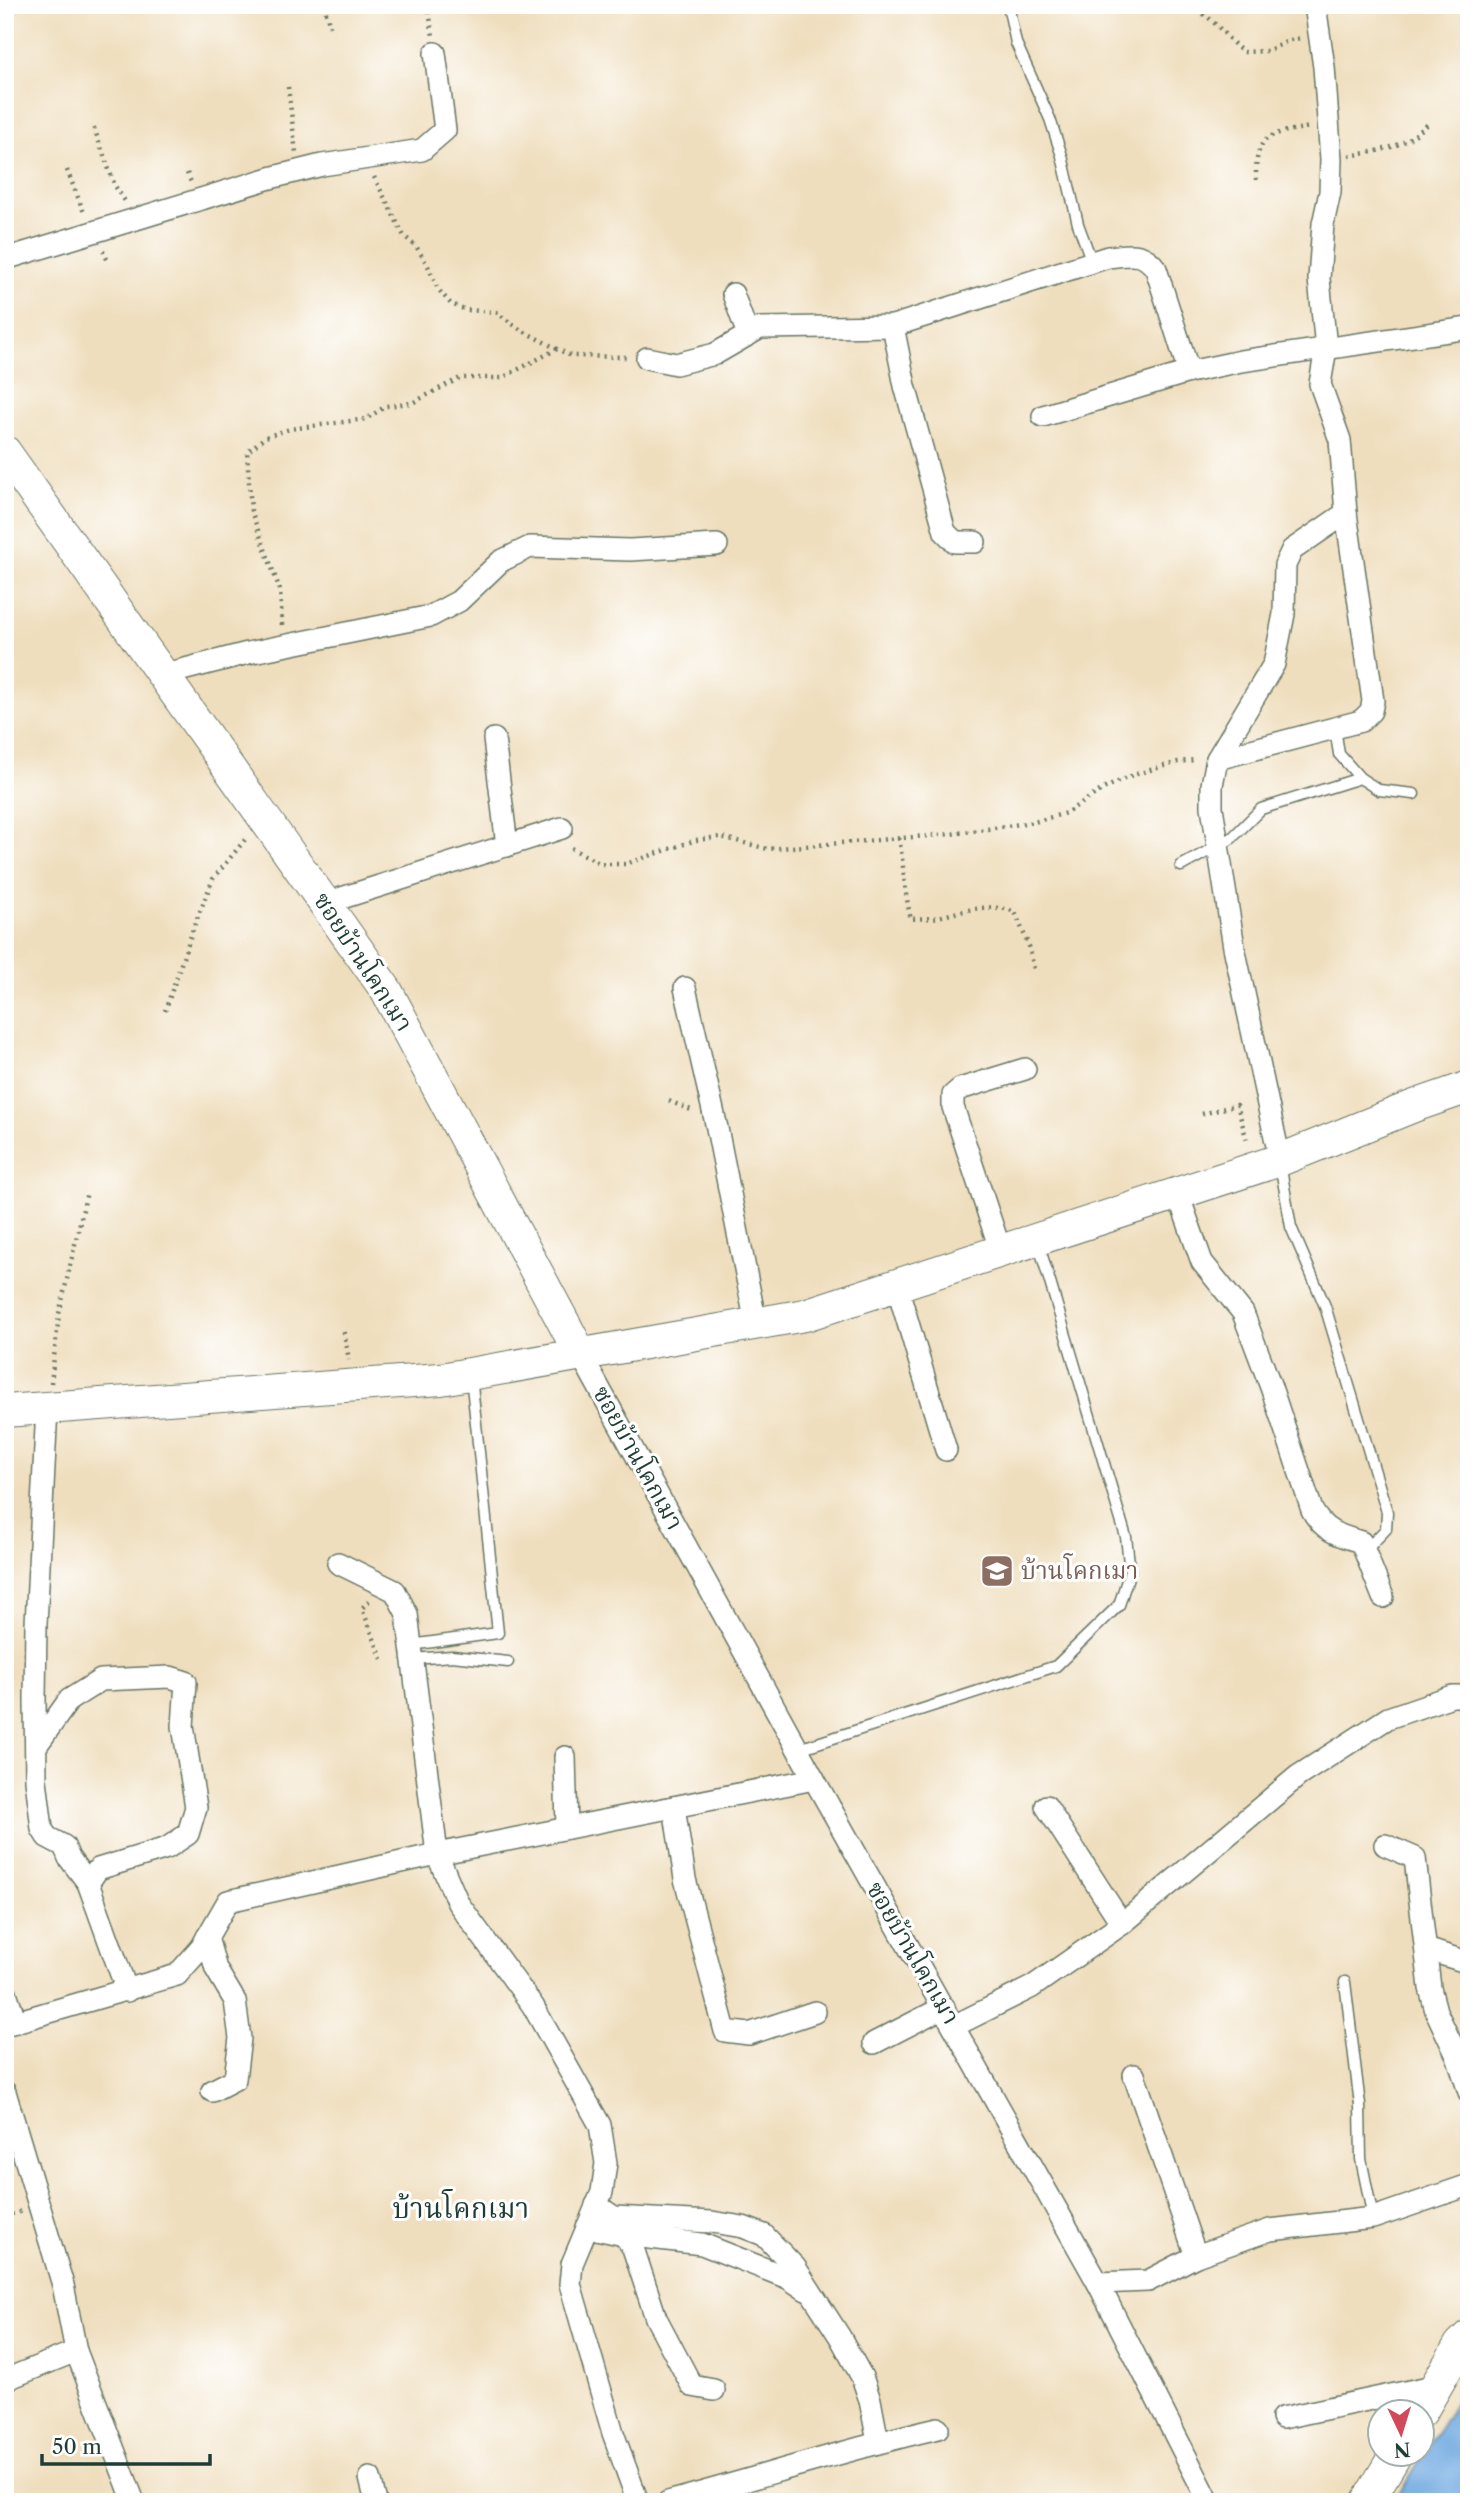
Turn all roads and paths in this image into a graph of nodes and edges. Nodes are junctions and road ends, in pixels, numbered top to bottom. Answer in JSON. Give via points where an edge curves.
{"nodes":[{"id":1,"x":324,"y":5,"type":"edge"},
{"id":2,"x":428,"y":5,"type":"edge"},
{"id":3,"x":1007,"y":5,"type":"edge"},
{"id":4,"x":1184,"y":5,"type":"edge"},
{"id":5,"x":1315,"y":5,"type":"edge"},
{"id":6,"x":330,"y":27,"type":"dead end"},
{"id":7,"x":1319,"y":34,"type":"junction"},
{"id":8,"x":435,"y":52,"type":"joint"},
{"id":9,"x":288,"y":87,"type":"dead end"},
{"id":10,"x":1430,"y":122,"type":"dead end"},
{"id":11,"x":1328,"y":123,"type":"junction"},
{"id":12,"x":94,"y":128,"type":"dead end"},
{"id":13,"x":362,"y":159,"type":"junction"},
{"id":14,"x":1331,"y":159,"type":"junction"},
{"id":15,"x":67,"y":170,"type":"dead end"},
{"id":16,"x":298,"y":171,"type":"junction"},
{"id":17,"x":1256,"y":180,"type":"dead end"},
{"id":18,"x":139,"y":217,"type":"junction"},
{"id":19,"x":92,"y":231,"type":"junction"},
{"id":20,"x":5,"y":259,"type":"edge"},
{"id":21,"x":1092,"y":262,"type":"junction"},
{"id":22,"x":733,"y":294,"type":"dead end"},
{"id":23,"x":893,"y":326,"type":"junction"},
{"id":24,"x":1469,"y":328,"type":"edge"},
{"id":25,"x":748,"y":335,"type":"junction"},
{"id":26,"x":1326,"y":348,"type":"junction"},
{"id":27,"x":557,"y":349,"type":"junction"},
{"id":28,"x":647,"y":358,"type":"joint"},
{"id":29,"x":1189,"y":372,"type":"junction"},
{"id":30,"x":1042,"y":416,"type":"dead end"},
{"id":31,"x":5,"y":452,"type":"edge"},
{"id":32,"x":1346,"y":513,"type":"junction"},
{"id":33,"x":975,"y":542,"type":"dead end"},
{"id":34,"x":717,"y":545,"type":"dead end"},
{"id":35,"x":284,"y":646,"type":"junction"},
{"id":36,"x":162,"y":675,"type":"junction"},
{"id":37,"x":1335,"y":728,"type":"junction"},
{"id":38,"x":494,"y":739,"type":"dead end"},
{"id":39,"x":1217,"y":759,"type":"junction"},
{"id":40,"x":1360,"y":778,"type":"junction"},
{"id":41,"x":1414,"y":794,"type":"dead end"},
{"id":42,"x":266,"y":818,"type":"junction"},
{"id":43,"x":562,"y":828,"type":"dead end"},
{"id":44,"x":539,"y":835,"type":"junction"},
{"id":45,"x":899,"y":838,"type":"junction"},
{"id":46,"x":507,"y":846,"type":"junction"},
{"id":47,"x":1217,"y":848,"type":"junction"},
{"id":48,"x":1181,"y":866,"type":"dead end"},
{"id":49,"x":326,"y":903,"type":"junction"},
{"id":50,"x":1034,"y":968,"type":"dead end"},
{"id":51,"x":685,"y":988,"type":"dead end"},
{"id":52,"x":165,"y":1012,"type":"dead end"},
{"id":53,"x":1025,"y":1069,"type":"dead end"},
{"id":54,"x":1469,"y":1087,"type":"edge"},
{"id":55,"x":1202,"y":1114,"type":"dead end"},
{"id":56,"x":1268,"y":1164,"type":"junction"},
{"id":57,"x":87,"y":1192,"type":"dead end"},
{"id":58,"x":1178,"y":1194,"type":"junction"},
{"id":59,"x":1037,"y":1239,"type":"junction"},
{"id":60,"x":1001,"y":1252,"type":"junction"},
{"id":61,"x":897,"y":1286,"type":"junction"},
{"id":62,"x":756,"y":1324,"type":"junction"},
{"id":63,"x":581,"y":1355,"type":"junction"},
{"id":64,"x":470,"y":1374,"type":"junction"},
{"id":65,"x":47,"y":1408,"type":"junction"},
{"id":66,"x":5,"y":1411,"type":"edge"},
{"id":67,"x":946,"y":1450,"type":"dead end"},
{"id":68,"x":1364,"y":1552,"type":"junction"},
{"id":69,"x":338,"y":1563,"type":"dead end"},
{"id":70,"x":384,"y":1586,"type":"junction"},
{"id":71,"x":1382,"y":1597,"type":"dead end"},
{"id":72,"x":412,"y":1652,"type":"junction"},
{"id":73,"x":382,"y":1659,"type":"dead end"},
{"id":74,"x":508,"y":1662,"type":"dead end"},
{"id":75,"x":1469,"y":1696,"type":"edge"},
{"id":76,"x":37,"y":1745,"type":"junction"},
{"id":77,"x":799,"y":1749,"type":"junction"},
{"id":78,"x":565,"y":1757,"type":"dead end"},
{"id":79,"x":814,"y":1779,"type":"junction"},
{"id":80,"x":1046,"y":1806,"type":"dead end"},
{"id":81,"x":674,"y":1807,"type":"junction"},
{"id":82,"x":567,"y":1828,"type":"junction"},
{"id":83,"x":1385,"y":1845,"type":"dead end"},
{"id":84,"x":437,"y":1854,"type":"junction"},
{"id":85,"x":88,"y":1883,"type":"junction"},
{"id":86,"x":1122,"y":1924,"type":"junction"},
{"id":87,"x":207,"y":1937,"type":"junction"},
{"id":88,"x":1426,"y":1949,"type":"junction"},
{"id":89,"x":1469,"y":1963,"type":"edge"},
{"id":90,"x":1345,"y":1982,"type":"dead end"},
{"id":91,"x":5,"y":1990,"type":"edge"},
{"id":92,"x":127,"y":1991,"type":"junction"},
{"id":93,"x":815,"y":2012,"type":"dead end"},
{"id":94,"x":949,"y":2017,"type":"junction"},
{"id":95,"x":11,"y":2023,"type":"edge"},
{"id":96,"x":874,"y":2042,"type":"dead end"},
{"id":97,"x":1134,"y":2076,"type":"dead end"},
{"id":98,"x":1467,"y":2077,"type":"edge"},
{"id":99,"x":212,"y":2091,"type":"dead end"},
{"id":100,"x":5,"y":2092,"type":"edge"},
{"id":101,"x":1469,"y":2185,"type":"edge"},
{"id":102,"x":596,"y":2205,"type":"junction"},
{"id":103,"x":1373,"y":2218,"type":"junction"},
{"id":104,"x":587,"y":2227,"type":"junction"},
{"id":105,"x":624,"y":2235,"type":"junction"},
{"id":106,"x":1196,"y":2256,"type":"junction"},
{"id":107,"x":1098,"y":2283,"type":"junction"},
{"id":108,"x":813,"y":2295,"type":"junction"},
{"id":109,"x":1469,"y":2336,"type":"edge"},
{"id":110,"x":76,"y":2351,"type":"junction"},
{"id":111,"x":5,"y":2380,"type":"edge"},
{"id":112,"x":1438,"y":2385,"type":"junction"},
{"id":113,"x":714,"y":2390,"type":"dead end"},
{"id":114,"x":1430,"y":2398,"type":"edge"},
{"id":115,"x":1282,"y":2418,"type":"dead end"},
{"id":116,"x":938,"y":2428,"type":"dead end"},
{"id":117,"x":878,"y":2442,"type":"junction"},
{"id":118,"x":1388,"y":2468,"type":"edge"},
{"id":119,"x":370,"y":2478,"type":"dead end"},
{"id":120,"x":134,"y":2502,"type":"edge"},
{"id":121,"x":376,"y":2502,"type":"edge"},
{"id":122,"x":638,"y":2502,"type":"edge"},
{"id":123,"x":668,"y":2502,"type":"edge"},
{"id":124,"x":1209,"y":2502,"type":"edge"},
{"id":125,"x":1367,"y":2502,"type":"edge"}],
"edges":[{"from":1,"to":6,"type":"path"},
{"from":2,"to":8,"type":"path"},
{"from":3,"to":21,"type":"lane","via":[[1016,43],[1062,156]]},
{"from":4,"to":7,"type":"path","via":[[1203,11],[1243,52],[1267,51]]},
{"from":5,"to":7,"type":"street"},
{"from":7,"to":11,"type":"street"},
{"from":8,"to":13,"type":"street","via":[[445,130],[422,149]]},
{"from":9,"to":16,"type":"path"},
{"from":10,"to":14,"type":"path","via":[[1402,143]]},
{"from":11,"to":14,"type":"street"},
{"from":11,"to":17,"type":"path","via":[[1270,135],[1256,162]]},
{"from":12,"to":18,"type":"path","via":[[115,186]]},
{"from":13,"to":16,"type":"street"},
{"from":13,"to":27,"type":"path","via":[[404,236],[416,246],[451,304],[496,312]]},
{"from":14,"to":26,"type":"street","via":[[1319,279]]},
{"from":15,"to":19,"type":"path"},
{"from":16,"to":18,"type":"street"},
{"from":18,"to":19,"type":"street"},
{"from":19,"to":20,"type":"street"},
{"from":21,"to":23,"type":"street"},
{"from":21,"to":29,"type":"street","via":[[1136,255],[1150,260],[1164,289]]},
{"from":22,"to":25,"type":"street"},
{"from":23,"to":25,"type":"street","via":[[760,328]]},
{"from":23,"to":33,"type":"street","via":[[945,532],[955,542]]},
{"from":24,"to":26,"type":"street"},
{"from":25,"to":28,"type":"street","via":[[715,354],[676,364]]},
{"from":26,"to":29,"type":"street"},
{"from":26,"to":32,"type":"street","via":[[1320,384],[1340,440]]},
{"from":27,"to":28,"type":"path","via":[[571,356]]},
{"from":27,"to":35,"type":"path","via":[[502,378],[460,377],[412,404],[386,406],[366,419],[290,429],[265,437],[247,452],[251,511],[280,590]]},
{"from":29,"to":30,"type":"street"},
{"from":31,"to":36,"type":"street","name":"ซอยบ้านโคกเมา"},
{"from":32,"to":37,"type":"street","via":[[1373,701],[1361,721]]},
{"from":32,"to":39,"type":"street","via":[[1292,550],[1285,565],[1284,614],[1274,664]]},
{"from":34,"to":35,"type":"street","via":[[629,550],[530,547],[501,561],[459,601],[431,616]]},
{"from":35,"to":36,"type":"street"},
{"from":36,"to":42,"type":"street","name":"ซอยบ้านโคกเมา"},
{"from":37,"to":39,"type":"street"},
{"from":37,"to":40,"type":"lane","via":[[1339,754]]},
{"from":38,"to":46,"type":"street"},
{"from":39,"to":45,"type":"path","via":[[1178,762],[1133,775],[1066,813],[1034,822]]},
{"from":39,"to":47,"type":"street","via":[[1212,807]]},
{"from":40,"to":41,"type":"lane","via":[[1380,790]]},
{"from":40,"to":47,"type":"lane","via":[[1261,809]]},
{"from":42,"to":49,"type":"street","name":"ซอยบ้านโคกเมา"},
{"from":42,"to":52,"type":"path","via":[[213,880]]},
{"from":43,"to":44,"type":"street"},
{"from":44,"to":45,"type":"path","via":[[601,864],[626,863],[696,840],[721,837],[768,849]]},
{"from":44,"to":46,"type":"street"},
{"from":45,"to":50,"type":"path","via":[[911,919],[984,908],[1015,912]]},
{"from":46,"to":49,"type":"street"},
{"from":47,"to":48,"type":"lane"},
{"from":47,"to":56,"type":"street"},
{"from":49,"to":63,"type":"street","name":"ซอยบ้านโคกเมา","via":[[386,990]]},
{"from":51,"to":62,"type":"street"},
{"from":53,"to":60,"type":"street","via":[[953,1095],[953,1107]]},
{"from":54,"to":56,"type":"street"},
{"from":55,"to":56,"type":"path","via":[[1237,1105]]},
{"from":56,"to":58,"type":"street"},
{"from":56,"to":68,"type":"lane","via":[[1325,1306],[1387,1512],[1386,1529]]},
{"from":57,"to":65,"type":"path","via":[[60,1314]]},
{"from":58,"to":59,"type":"street"},
{"from":58,"to":68,"type":"street","via":[[1202,1262],[1243,1313],[1312,1510],[1320,1524],[1361,1542]]},
{"from":59,"to":60,"type":"street"},
{"from":59,"to":77,"type":"lane","via":[[1126,1537],[1130,1571],[1119,1605],[1056,1666]]},
{"from":60,"to":61,"type":"street"},
{"from":61,"to":62,"type":"street","via":[[805,1315]]},
{"from":61,"to":67,"type":"street"},
{"from":62,"to":63,"type":"street"},
{"from":63,"to":64,"type":"street"},
{"from":63,"to":77,"type":"street","name":"ซอยบ้านโคกเมา"},
{"from":64,"to":65,"type":"street"},
{"from":64,"to":72,"type":"lane","via":[[498,1633]]},
{"from":65,"to":66,"type":"street"},
{"from":65,"to":76,"type":"street","via":[[36,1624]]},
{"from":68,"to":71,"type":"street"},
{"from":69,"to":70,"type":"street"},
{"from":70,"to":72,"type":"street","via":[[395,1591],[407,1614]]},
{"from":70,"to":73,"type":"path","via":[[362,1608]]},
{"from":72,"to":74,"type":"lane"},
{"from":72,"to":84,"type":"street"},
{"from":75,"to":86,"type":"street","via":[[1452,1696],[1388,1718],[1298,1776]]},
{"from":76,"to":85,"type":"street","via":[[42,1829],[64,1846]]},
{"from":76,"to":85,"type":"street","via":[[69,1700],[101,1680],[170,1677],[186,1682],[183,1726],[196,1807],[188,1834],[167,1848],[98,1869]]},
{"from":77,"to":79,"type":"street","name":"ซอยบ้านโคกเมา"},
{"from":78,"to":82,"type":"street"},
{"from":79,"to":81,"type":"street"},
{"from":79,"to":94,"type":"street","name":"ซอยบ้านโคกเมา"},
{"from":80,"to":86,"type":"street"},
{"from":81,"to":82,"type":"street"},
{"from":81,"to":93,"type":"street","via":[[685,1879],[724,2031],[749,2034]]},
{"from":82,"to":84,"type":"street"},
{"from":83,"to":88,"type":"street","via":[[1415,1858]]},
{"from":84,"to":87,"type":"street","via":[[228,1901]]},
{"from":84,"to":102,"type":"street","via":[[458,1903],[533,2006],[600,2125],[606,2163]]},
{"from":85,"to":92,"type":"street"},
{"from":86,"to":94,"type":"street","via":[[1032,1987]]},
{"from":87,"to":92,"type":"street","via":[[177,1975]]},
{"from":87,"to":99,"type":"street","via":[[216,1969],[235,2001],[240,2038],[235,2079]]},
{"from":88,"to":89,"type":"street"},
{"from":88,"to":98,"type":"street","via":[[1436,2011]]},
{"from":90,"to":103,"type":"lane","via":[[1360,2105],[1361,2159]]},
{"from":91,"to":95,"type":"street"},
{"from":92,"to":95,"type":"street"},
{"from":94,"to":96,"type":"street"},
{"from":94,"to":107,"type":"street","name":"ซอยบ้านโคกเมา"},
{"from":97,"to":106,"type":"street"},
{"from":100,"to":110,"type":"street","via":[[63,2285]]},
{"from":101,"to":103,"type":"street"},
{"from":102,"to":104,"type":"street"},
{"from":102,"to":108,"type":"street","via":[[614,2217],[712,2222],[764,2235],[795,2267]]},
{"from":103,"to":106,"type":"street","via":[[1270,2230]]},
{"from":104,"to":105,"type":"street"},
{"from":104,"to":122,"type":"street","via":[[572,2264],[570,2284]]},
{"from":105,"to":108,"type":"street","via":[[702,2244],[788,2278]]},
{"from":105,"to":113,"type":"street","via":[[633,2248],[656,2318],[692,2386]]},
{"from":106,"to":107,"type":"street","via":[[1149,2281]]},
{"from":107,"to":124,"type":"street","name":"ซอยบ้านโคกเมา"},
{"from":108,"to":117,"type":"street","via":[[862,2377]]},
{"from":109,"to":112,"type":"street"},
{"from":110,"to":111,"type":"street"},
{"from":110,"to":120,"type":"street"},
{"from":112,"to":114,"type":"street"},
{"from":112,"to":115,"type":"street"},
{"from":116,"to":117,"type":"street"},
{"from":117,"to":123,"type":"street"},
{"from":118,"to":125,"type":"street"},
{"from":119,"to":121,"type":"street"}]}
